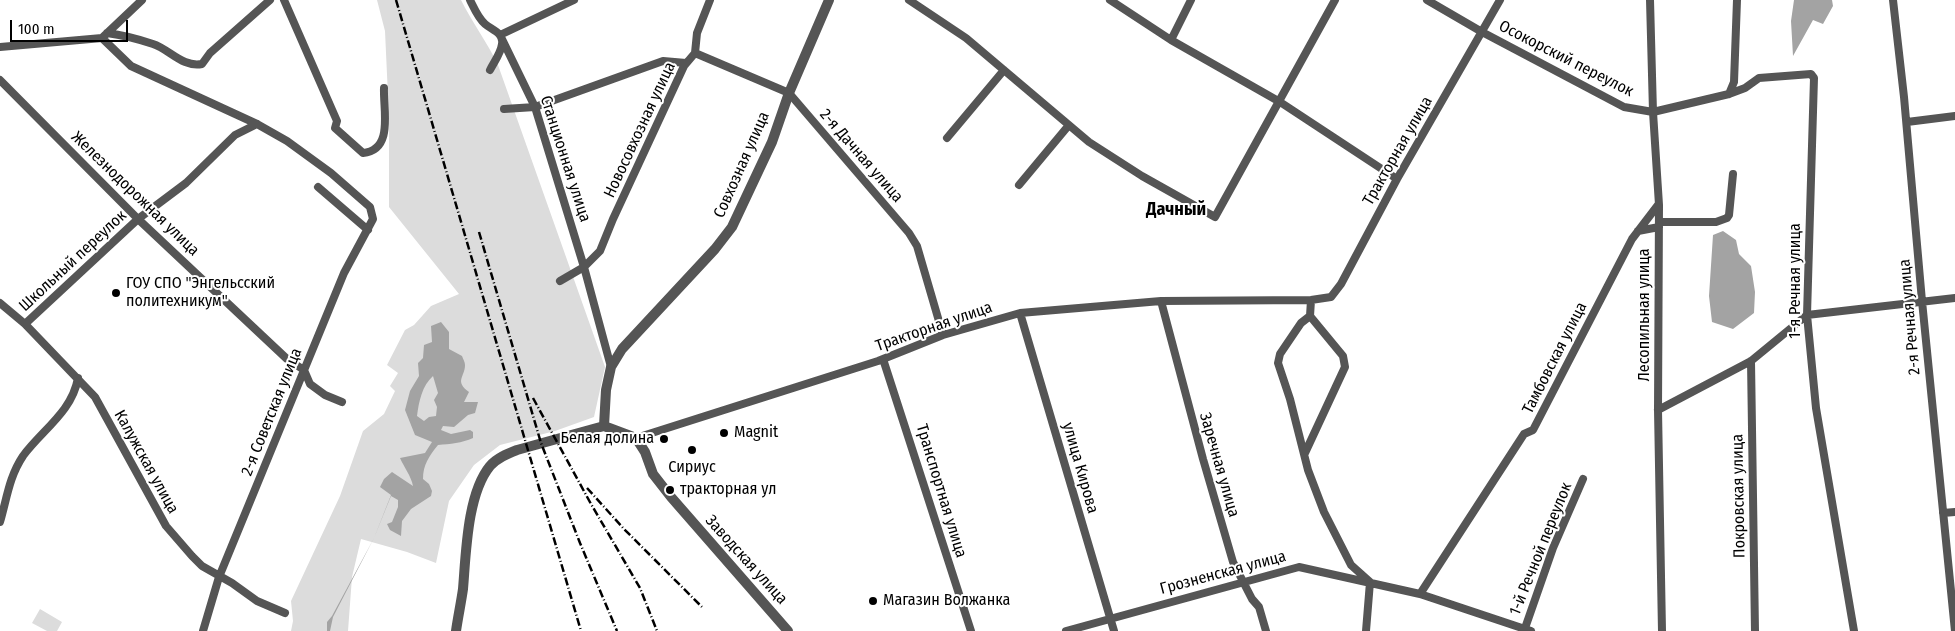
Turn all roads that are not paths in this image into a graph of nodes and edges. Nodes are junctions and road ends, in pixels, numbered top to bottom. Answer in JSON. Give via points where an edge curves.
{"nodes":[{"id":1,"x":142,"y":0,"type":"edge"},
{"id":2,"x":270,"y":0,"type":"edge"},
{"id":3,"x":284,"y":0,"type":"edge"},
{"id":4,"x":470,"y":0,"type":"edge"},
{"id":5,"x":574,"y":0,"type":"edge"},
{"id":6,"x":829,"y":0,"type":"edge"},
{"id":7,"x":909,"y":0,"type":"edge"},
{"id":8,"x":1110,"y":0,"type":"edge"},
{"id":9,"x":1191,"y":0,"type":"edge"},
{"id":10,"x":1336,"y":0,"type":"edge"},
{"id":11,"x":1427,"y":0,"type":"edge"},
{"id":12,"x":1500,"y":0,"type":"edge"},
{"id":13,"x":1650,"y":0,"type":"edge"},
{"id":14,"x":1737,"y":0,"type":"edge"},
{"id":15,"x":1894,"y":0,"type":"edge"},
{"id":16,"x":708,"y":1,"type":"edge"},
{"id":17,"x":1482,"y":32,"type":"junction"},
{"id":18,"x":500,"y":35,"type":"junction"},
{"id":19,"x":105,"y":36,"type":"junction"},
{"id":20,"x":1171,"y":40,"type":"junction"},
{"id":21,"x":0,"y":47,"type":"edge"},
{"id":22,"x":695,"y":53,"type":"junction"},
{"id":23,"x":686,"y":63,"type":"junction"},
{"id":24,"x":490,"y":70,"type":"dead end"},
{"id":25,"x":1004,"y":70,"type":"junction"},
{"id":26,"x":0,"y":80,"type":"edge"},
{"id":27,"x":384,"y":88,"type":"dead end"},
{"id":28,"x":789,"y":93,"type":"junction"},
{"id":29,"x":1729,"y":94,"type":"junction"},
{"id":30,"x":1280,"y":102,"type":"junction"},
{"id":31,"x":535,"y":107,"type":"junction"},
{"id":32,"x":504,"y":109,"type":"dead end"},
{"id":33,"x":1654,"y":112,"type":"junction"},
{"id":34,"x":1955,"y":116,"type":"edge"},
{"id":35,"x":1907,"y":122,"type":"junction"},
{"id":36,"x":257,"y":124,"type":"junction"},
{"id":37,"x":1069,"y":125,"type":"junction"},
{"id":38,"x":947,"y":138,"type":"dead end"},
{"id":39,"x":1733,"y":174,"type":"dead end"},
{"id":40,"x":1397,"y":179,"type":"junction"},
{"id":41,"x":1019,"y":185,"type":"dead end"},
{"id":42,"x":318,"y":187,"type":"dead end"},
{"id":43,"x":1659,"y":205,"type":"junction"},
{"id":44,"x":138,"y":219,"type":"junction"},
{"id":45,"x":1659,"y":225,"type":"junction"},
{"id":46,"x":368,"y":230,"type":"junction"},
{"id":47,"x":1638,"y":231,"type":"junction"},
{"id":48,"x":584,"y":267,"type":"junction"},
{"id":49,"x":560,"y":281,"type":"dead end"},
{"id":50,"x":1955,"y":298,"type":"edge"},
{"id":51,"x":1311,"y":300,"type":"junction"},
{"id":52,"x":1161,"y":301,"type":"junction"},
{"id":53,"x":1922,"y":301,"type":"junction"},
{"id":54,"x":0,"y":302,"type":"edge"},
{"id":55,"x":1020,"y":313,"type":"junction"},
{"id":56,"x":1807,"y":315,"type":"junction"},
{"id":57,"x":1310,"y":316,"type":"junction"},
{"id":58,"x":25,"y":324,"type":"junction"},
{"id":59,"x":943,"y":335,"type":"junction"},
{"id":60,"x":883,"y":359,"type":"junction"},
{"id":61,"x":1751,"y":361,"type":"junction"},
{"id":62,"x":611,"y":367,"type":"junction"},
{"id":63,"x":304,"y":370,"type":"junction"},
{"id":64,"x":78,"y":378,"type":"junction"},
{"id":65,"x":342,"y":402,"type":"dead end"},
{"id":66,"x":1658,"y":410,"type":"junction"},
{"id":67,"x":604,"y":426,"type":"junction"},
{"id":68,"x":636,"y":438,"type":"junction"},
{"id":69,"x":1304,"y":453,"type":"junction"},
{"id":70,"x":1583,"y":479,"type":"dead end"},
{"id":71,"x":1955,"y":512,"type":"edge"},
{"id":72,"x":1943,"y":513,"type":"junction"},
{"id":73,"x":0,"y":522,"type":"edge"},
{"id":74,"x":218,"y":577,"type":"junction"},
{"id":75,"x":1243,"y":582,"type":"junction"},
{"id":76,"x":1370,"y":582,"type":"junction"},
{"id":77,"x":1420,"y":594,"type":"junction"},
{"id":78,"x":286,"y":613,"type":"dead end"},
{"id":79,"x":1110,"y":618,"type":"junction"},
{"id":80,"x":1526,"y":630,"type":"edge"},
{"id":81,"x":203,"y":631,"type":"edge"},
{"id":82,"x":456,"y":631,"type":"edge"},
{"id":83,"x":788,"y":631,"type":"edge"},
{"id":84,"x":971,"y":631,"type":"edge"},
{"id":85,"x":1066,"y":631,"type":"edge"},
{"id":86,"x":1114,"y":631,"type":"edge"},
{"id":87,"x":1266,"y":631,"type":"edge"},
{"id":88,"x":1366,"y":631,"type":"edge"},
{"id":89,"x":1662,"y":631,"type":"edge"},
{"id":90,"x":1754,"y":631,"type":"edge"},
{"id":91,"x":1854,"y":631,"type":"edge"},
{"id":92,"x":1955,"y":631,"type":"edge"}],
"edges":[{"from":1,"to":19,"type":"street"},
{"from":2,"to":19,"type":"street","via":[[210,53],[202,64],[190,63],[153,44],[126,36]]},
{"from":3,"to":27,"type":"street","via":[[338,121],[334,128],[363,153],[381,144],[385,136]]},
{"from":4,"to":18,"type":"street","name":"Станционная улица","via":[[485,24]]},
{"from":5,"to":18,"type":"street"},
{"from":6,"to":28,"type":"street","name":"Совхозная улица"},
{"from":7,"to":25,"type":"street","via":[[966,38]]},
{"from":8,"to":20,"type":"street"},
{"from":9,"to":20,"type":"street"},
{"from":10,"to":30,"type":"street"},
{"from":11,"to":17,"type":"street","name":"Осокорский переулок"},
{"from":12,"to":17,"type":"street","name":"Тракторная улица"},
{"from":13,"to":33,"type":"street","name":"Лесопильная улица"},
{"from":14,"to":29,"type":"street","via":[[1734,82]]},
{"from":15,"to":35,"type":"street","name":"2-я Речная улица"},
{"from":16,"to":22,"type":"street","name":"Новосовхозная улица","via":[[697,33]]},
{"from":17,"to":33,"type":"street","name":"Осокорский переулок","via":[[1624,107]]},
{"from":17,"to":40,"type":"street","name":"Тракторная улица"},
{"from":18,"to":24,"type":"street","via":[[502,47]]},
{"from":18,"to":31,"type":"street","name":"Станционная улица"},
{"from":19,"to":21,"type":"street"},
{"from":19,"to":36,"type":"street","via":[[131,66]]},
{"from":20,"to":30,"type":"street"},
{"from":22,"to":23,"type":"street","name":"Новосовхозная улица"},
{"from":22,"to":28,"type":"street","name":"2-я Дачная улица"},
{"from":23,"to":31,"type":"street","via":[[663,61]]},
{"from":23,"to":48,"type":"street","name":"Новосовхозная улица","via":[[600,250]]},
{"from":25,"to":37,"type":"street"},
{"from":25,"to":38,"type":"street"},
{"from":26,"to":44,"type":"street","name":"Железнодорожная улица"},
{"from":28,"to":59,"type":"street","name":"2-я Дачная улица","via":[[909,233],[917,246]]},
{"from":28,"to":62,"type":"street","name":"Совхозная улица","via":[[772,142],[732,227],[622,348]]},
{"from":29,"to":33,"type":"street","name":"Осокорский переулок"},
{"from":29,"to":56,"type":"street","name":"1-я Речная улица","via":[[1759,78],[1811,74],[1814,78]]},
{"from":30,"to":37,"type":"street","via":[[1215,217],[1142,176]]},
{"from":30,"to":40,"type":"street"},
{"from":31,"to":32,"type":"street"},
{"from":31,"to":48,"type":"street","name":"Станционная улица"},
{"from":33,"to":43,"type":"street","name":"Лесопильная улица"},
{"from":34,"to":35,"type":"street"},
{"from":35,"to":53,"type":"street","name":"2-я Речная улица"},
{"from":36,"to":44,"type":"street","name":"Школьный переулок","via":[[235,135],[186,183]]},
{"from":36,"to":46,"type":"street","name":"2-я Советская улица","via":[[295,146],[370,207],[374,219]]},
{"from":37,"to":41,"type":"street"},
{"from":39,"to":45,"type":"street","via":[[1727,218],[1716,222]]},
{"from":40,"to":51,"type":"street","name":"Тракторная улица","via":[[1341,284],[1331,297]]},
{"from":42,"to":46,"type":"street"},
{"from":43,"to":45,"type":"street","name":"Лесопильная улица"},
{"from":43,"to":47,"type":"street","name":"Тамбовская улица"},
{"from":44,"to":58,"type":"street","name":"Школьный переулок"},
{"from":44,"to":63,"type":"street","name":"Железнодорожная улица","via":[[287,359]]},
{"from":45,"to":47,"type":"street"},
{"from":45,"to":66,"type":"street","name":"Лесопильная улица"},
{"from":46,"to":63,"type":"street","name":"2-я Советская улица","via":[[344,273]]},
{"from":47,"to":77,"type":"street","name":"Тамбовская улица","via":[[1533,430],[1524,434]]},
{"from":48,"to":49,"type":"street"},
{"from":48,"to":62,"type":"street","name":"Станционная улица"},
{"from":50,"to":53,"type":"street"},
{"from":51,"to":52,"type":"street","name":"Тракторная улица"},
{"from":51,"to":57,"type":"street"},
{"from":52,"to":55,"type":"street","name":"Тракторная улица"},
{"from":52,"to":75,"type":"street","name":"Заречная улица","via":[[1211,487],[1233,562]]},
{"from":53,"to":56,"type":"street"},
{"from":53,"to":72,"type":"street","name":"2-я Речная улица"},
{"from":54,"to":58,"type":"street","name":"Калужская улица"},
{"from":55,"to":59,"type":"street","name":"Тракторная улица"},
{"from":55,"to":79,"type":"street","name":"улица Кирова"},
{"from":56,"to":61,"type":"street"},
{"from":56,"to":91,"type":"street","name":"1-я Речная улица","via":[[1816,408]]},
{"from":57,"to":69,"type":"street","via":[[1301,323],[1280,354],[1278,363]]},
{"from":57,"to":69,"type":"street","via":[[1344,356],[1345,367]]},
{"from":58,"to":64,"type":"street","name":"Калужская улица"},
{"from":59,"to":60,"type":"street","name":"Тракторная улица"},
{"from":60,"to":68,"type":"street","name":"Тракторная улица"},
{"from":60,"to":84,"type":"street","name":"Транспортная улица"},
{"from":61,"to":66,"type":"street"},
{"from":61,"to":90,"type":"street","name":"Покровская улица"},
{"from":62,"to":67,"type":"street","name":"Совхозная улица"},
{"from":63,"to":65,"type":"street","name":"Железнодорожная улица","via":[[310,384]]},
{"from":63,"to":74,"type":"street","name":"2-я Советская улица"},
{"from":64,"to":73,"type":"street","via":[[76,392],[66,408],[24,456],[10,479]]},
{"from":64,"to":74,"type":"street","name":"Калужская улица","via":[[95,397],[166,526],[202,566]]},
{"from":66,"to":89,"type":"street","name":"Лесопильная улица"},
{"from":67,"to":68,"type":"street"},
{"from":67,"to":82,"type":"street","via":[[517,450],[491,465],[481,481],[474,504]]},
{"from":68,"to":83,"type":"street","name":"Заводская улица","via":[[653,474],[671,497]]},
{"from":69,"to":76,"type":"street","via":[[1337,539],[1351,565]]},
{"from":70,"to":80,"type":"street","name":"1-й Речной переулок","via":[[1553,548]]},
{"from":71,"to":72,"type":"street"},
{"from":72,"to":92,"type":"street","name":"2-я Речная улица"},
{"from":74,"to":78,"type":"street","name":"Калужская улица","via":[[257,602]]},
{"from":74,"to":81,"type":"street","name":"2-я Советская улица"},
{"from":75,"to":76,"type":"street","name":"Грозненская улица","via":[[1300,567]]},
{"from":75,"to":79,"type":"street","name":"Грозненская улица"},
{"from":75,"to":87,"type":"street","name":"Заречная улица","via":[[1259,607]]},
{"from":76,"to":77,"type":"street","name":"Грозненская улица"},
{"from":76,"to":88,"type":"street"},
{"from":77,"to":80,"type":"street","name":"Грозненская улица"},
{"from":79,"to":85,"type":"street","name":"Грозненская улица"},
{"from":79,"to":86,"type":"street","name":"улица Кирова"}]}
